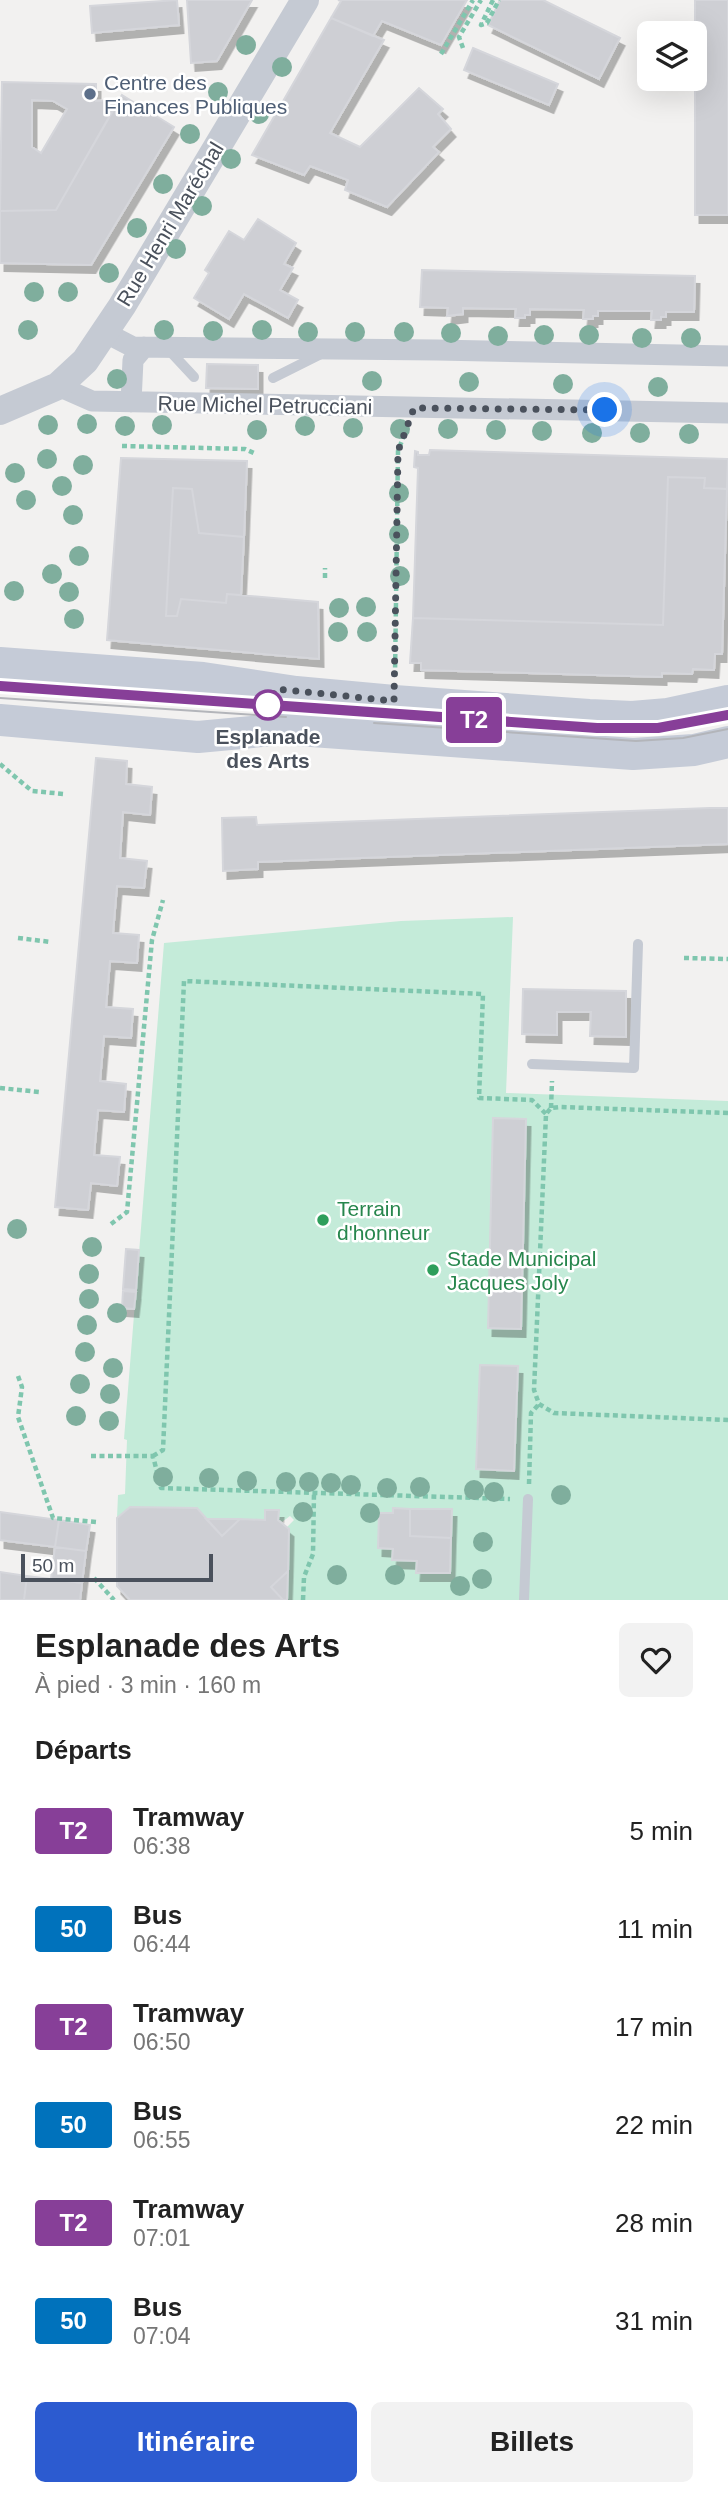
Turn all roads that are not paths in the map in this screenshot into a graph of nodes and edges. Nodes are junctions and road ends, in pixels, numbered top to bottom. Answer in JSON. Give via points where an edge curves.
{"nodes":[{"id":1,"x":305,"y":0,"type":"edge"},
{"id":2,"x":104,"y":332,"type":"junction"},
{"id":3,"x":144,"y":347,"type":"junction"},
{"id":4,"x":167,"y":348,"type":"junction"},
{"id":5,"x":328,"y":350,"type":"junction"},
{"id":6,"x":728,"y":356,"type":"edge"},
{"id":7,"x":194,"y":377,"type":"dead end"},
{"id":8,"x":273,"y":378,"type":"dead end"},
{"id":9,"x":58,"y":386,"type":"junction"},
{"id":10,"x":131,"y":402,"type":"junction"},
{"id":11,"x":0,"y":411,"type":"edge"},
{"id":12,"x":728,"y":413,"type":"edge"},
{"id":13,"x":0,"y":663,"type":"edge"},
{"id":14,"x":728,"y":701,"type":"edge"},
{"id":15,"x":0,"y":720,"type":"edge"},
{"id":16,"x":728,"y":742,"type":"edge"},
{"id":17,"x":638,"y":944,"type":"dead end"},
{"id":18,"x":532,"y":1064,"type":"dead end"},
{"id":19,"x":528,"y":1499,"type":"road end"},
{"id":20,"x":524,"y":1600,"type":"edge"}],
"edges":[{"from":1,"to":2,"type":"street","name":"Rue Henri Maréchal"},
{"from":2,"to":3,"type":"street","via":[[133,347]]},
{"from":2,"to":9,"type":"street","name":"Rue Henri Maréchal","via":[[85,361]]},
{"from":3,"to":4,"type":"street"},
{"from":3,"to":10,"type":"street","via":[[133,360]]},
{"from":4,"to":5,"type":"street"},
{"from":4,"to":7,"type":"lane"},
{"from":5,"to":6,"type":"street"},
{"from":5,"to":8,"type":"lane"},
{"from":9,"to":10,"type":"street","name":"Rue Michel Petrucciani","via":[[92,401]]},
{"from":9,"to":11,"type":"street","name":"Rue Henri Maréchal"},
{"from":10,"to":12,"type":"street","name":"Rue Michel Petrucciani"},
{"from":13,"to":14,"type":"main road","via":[[203,678],[394,701],[632,717]]},
{"from":15,"to":16,"type":"main road","via":[[198,737],[284,729],[625,754],[676,752]]},
{"from":17,"to":18,"type":"lane","via":[[634,1068]]},
{"from":19,"to":20,"type":"lane"}]}
